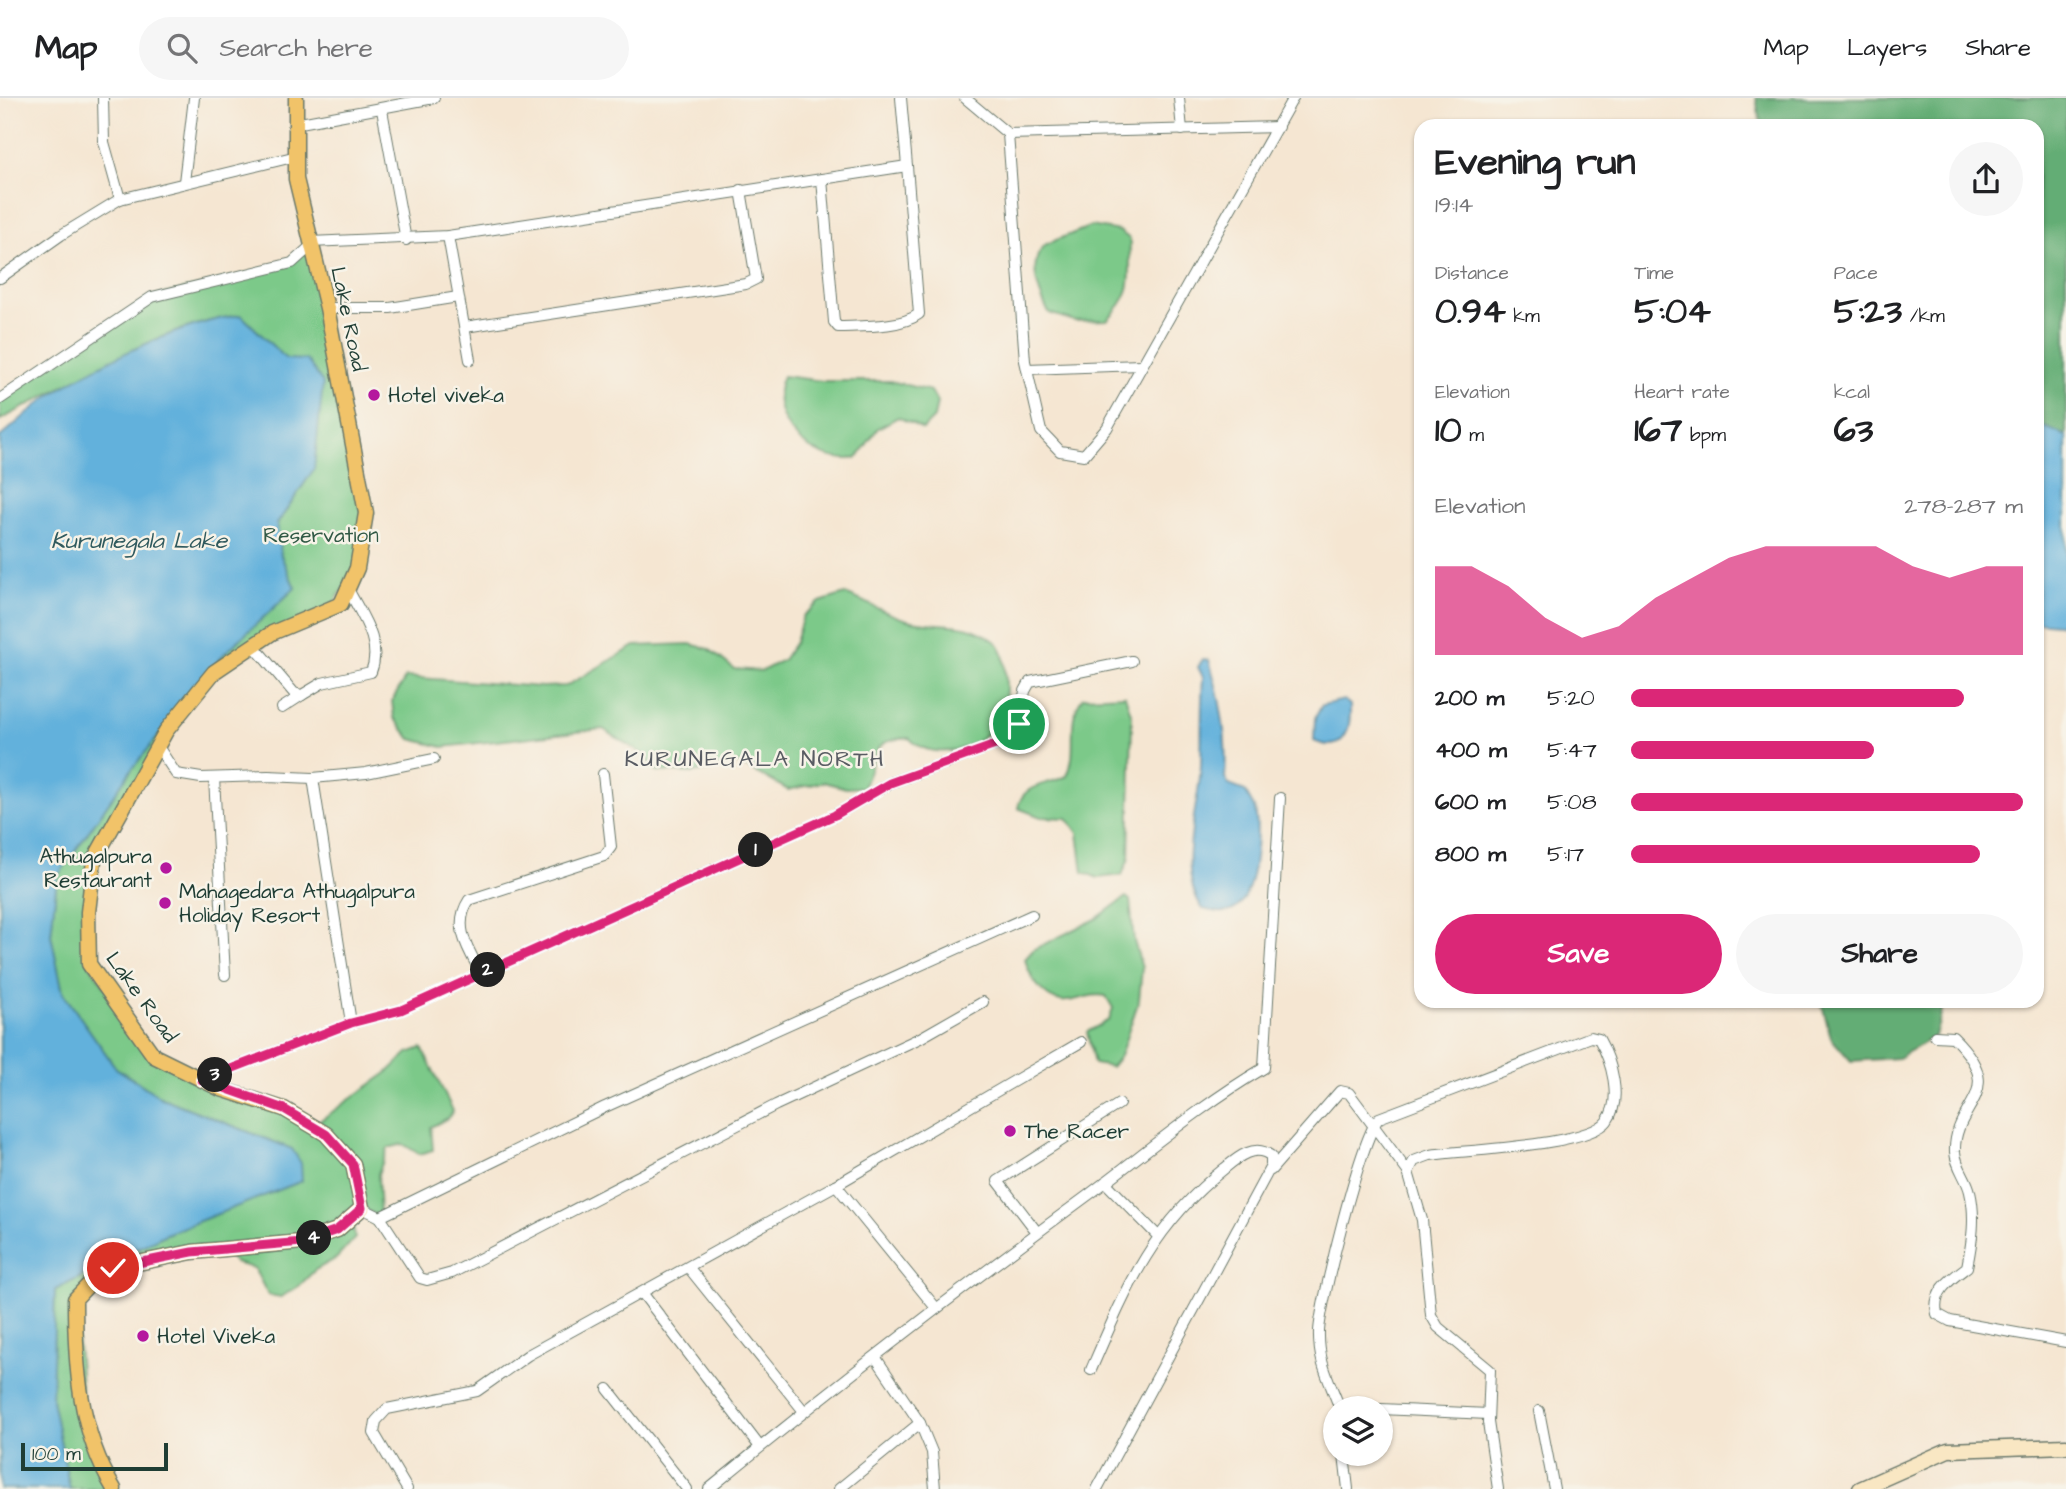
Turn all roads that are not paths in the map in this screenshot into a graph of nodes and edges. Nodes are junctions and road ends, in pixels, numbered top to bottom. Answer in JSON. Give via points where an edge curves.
{"nodes":[{"id":1,"x":103,"y":98,"type":"edge"},
{"id":2,"x":194,"y":98,"type":"edge"},
{"id":3,"x":296,"y":98,"type":"edge"},
{"id":4,"x":434,"y":98,"type":"edge"},
{"id":5,"x":901,"y":98,"type":"edge"},
{"id":6,"x":965,"y":98,"type":"edge"},
{"id":7,"x":1179,"y":98,"type":"edge"},
{"id":8,"x":1293,"y":98,"type":"edge"},
{"id":9,"x":382,"y":110,"type":"junction"},
{"id":10,"x":295,"y":124,"type":"junction"},
{"id":11,"x":1278,"y":127,"type":"junction"},
{"id":12,"x":1182,"y":130,"type":"junction"},
{"id":13,"x":1008,"y":134,"type":"junction"},
{"id":14,"x":297,"y":156,"type":"junction"},
{"id":15,"x":907,"y":166,"type":"junction"},
{"id":16,"x":822,"y":178,"type":"junction"},
{"id":17,"x":184,"y":183,"type":"junction"},
{"id":18,"x":741,"y":190,"type":"junction"},
{"id":19,"x":120,"y":199,"type":"junction"},
{"id":20,"x":448,"y":236,"type":"junction"},
{"id":21,"x":406,"y":240,"type":"junction"},
{"id":22,"x":311,"y":244,"type":"junction"},
{"id":23,"x":0,"y":278,"type":"edge"},
{"id":24,"x":458,"y":297,"type":"junction"},
{"id":25,"x":327,"y":308,"type":"junction"},
{"id":26,"x":465,"y":327,"type":"junction"},
{"id":27,"x":470,"y":360,"type":"dead end"},
{"id":28,"x":1140,"y":365,"type":"junction"},
{"id":29,"x":1027,"y":369,"type":"junction"},
{"id":30,"x":0,"y":400,"type":"edge"},
{"id":31,"x":348,"y":589,"type":"junction"},
{"id":32,"x":254,"y":646,"type":"junction"},
{"id":33,"x":1132,"y":661,"type":"dead end"},
{"id":34,"x":302,"y":695,"type":"junction"},
{"id":35,"x":282,"y":708,"type":"dead end"},
{"id":36,"x":157,"y":745,"type":"junction"},
{"id":37,"x":434,"y":759,"type":"dead end"},
{"id":38,"x":603,"y":774,"type":"dead end"},
{"id":39,"x":214,"y":778,"type":"junction"},
{"id":40,"x":313,"y":778,"type":"junction"},
{"id":41,"x":1280,"y":798,"type":"dead end"},
{"id":42,"x":1032,"y":915,"type":"dead end"},
{"id":43,"x":481,"y":973,"type":"junction"},
{"id":44,"x":225,"y":975,"type":"dead end"},
{"id":45,"x":983,"y":1002,"type":"dead end"},
{"id":46,"x":351,"y":1023,"type":"junction"},
{"id":47,"x":1935,"y":1037,"type":"dead end"},
{"id":48,"x":1081,"y":1042,"type":"dead end"},
{"id":49,"x":202,"y":1080,"type":"junction"},
{"id":50,"x":1119,"y":1104,"type":"dead end"},
{"id":51,"x":1373,"y":1125,"type":"junction"},
{"id":52,"x":1408,"y":1172,"type":"junction"},
{"id":53,"x":1266,"y":1175,"type":"junction"},
{"id":54,"x":1105,"y":1182,"type":"junction"},
{"id":55,"x":836,"y":1185,"type":"junction"},
{"id":56,"x":362,"y":1208,"type":"junction"},
{"id":57,"x":380,"y":1216,"type":"junction"},
{"id":58,"x":1037,"y":1232,"type":"junction"},
{"id":59,"x":1157,"y":1235,"type":"junction"},
{"id":60,"x":689,"y":1268,"type":"junction"},
{"id":61,"x":643,"y":1294,"type":"junction"},
{"id":62,"x":936,"y":1308,"type":"junction"},
{"id":63,"x":2066,"y":1342,"type":"edge"},
{"id":64,"x":876,"y":1358,"type":"junction"},
{"id":65,"x":1091,"y":1370,"type":"dead end"},
{"id":66,"x":608,"y":1389,"type":"dead end"},
{"id":67,"x":1333,"y":1396,"type":"edge"},
{"id":68,"x":803,"y":1410,"type":"junction"},
{"id":69,"x":1393,"y":1410,"type":"edge"},
{"id":70,"x":1539,"y":1411,"type":"dead end"},
{"id":71,"x":1488,"y":1414,"type":"junction"},
{"id":72,"x":920,"y":1423,"type":"junction"},
{"id":73,"x":2066,"y":1446,"type":"edge"},
{"id":74,"x":760,"y":1447,"type":"junction"},
{"id":75,"x":1345,"y":1466,"type":"edge"},
{"id":76,"x":114,"y":1489,"type":"edge"},
{"id":77,"x":407,"y":1489,"type":"edge"},
{"id":78,"x":687,"y":1489,"type":"edge"},
{"id":79,"x":709,"y":1489,"type":"edge"},
{"id":80,"x":839,"y":1489,"type":"edge"},
{"id":81,"x":935,"y":1489,"type":"edge"},
{"id":82,"x":1097,"y":1489,"type":"edge"},
{"id":83,"x":1348,"y":1489,"type":"edge"},
{"id":84,"x":1498,"y":1489,"type":"edge"},
{"id":85,"x":1554,"y":1489,"type":"edge"},
{"id":86,"x":1860,"y":1489,"type":"edge"}],
"edges":[{"from":1,"to":19,"type":"street","via":[[104,142]]},
{"from":2,"to":17,"type":"street"},
{"from":3,"to":10,"type":"main road","name":"Lake Road"},
{"from":4,"to":9,"type":"street"},
{"from":5,"to":15,"type":"street"},
{"from":6,"to":13,"type":"street"},
{"from":7,"to":12,"type":"street"},
{"from":8,"to":11,"type":"street"},
{"from":9,"to":10,"type":"street"},
{"from":9,"to":21,"type":"street"},
{"from":10,"to":14,"type":"main road","name":"Lake Road"},
{"from":11,"to":12,"type":"street"},
{"from":11,"to":28,"type":"street"},
{"from":12,"to":13,"type":"street"},
{"from":13,"to":29,"type":"street"},
{"from":14,"to":17,"type":"street"},
{"from":14,"to":22,"type":"main road","name":"Lake Road","via":[[296,179]]},
{"from":15,"to":16,"type":"street"},
{"from":15,"to":16,"type":"street","via":[[919,314],[871,325],[838,327],[834,322]]},
{"from":16,"to":18,"type":"street"},
{"from":17,"to":19,"type":"street"},
{"from":18,"to":20,"type":"street"},
{"from":18,"to":26,"type":"street","via":[[756,279],[747,284]]},
{"from":19,"to":23,"type":"street"},
{"from":20,"to":21,"type":"street"},
{"from":20,"to":24,"type":"street"},
{"from":21,"to":22,"type":"street"},
{"from":22,"to":25,"type":"main road","name":"Lake Road"},
{"from":22,"to":30,"type":"street","via":[[292,263],[152,297]]},
{"from":24,"to":25,"type":"street","via":[[390,307]]},
{"from":24,"to":26,"type":"street"},
{"from":25,"to":31,"type":"main road","name":"Lake Road","via":[[366,513],[357,568]]},
{"from":26,"to":27,"type":"street"},
{"from":28,"to":29,"type":"street"},
{"from":28,"to":29,"type":"street","via":[[1107,428],[1084,455],[1060,452],[1041,431]]},
{"from":31,"to":32,"type":"main road","name":"Lake Road","via":[[341,604],[272,633]]},
{"from":31,"to":34,"type":"street","via":[[374,641],[377,658],[371,671],[322,683]]},
{"from":32,"to":34,"type":"street","via":[[294,693]]},
{"from":32,"to":36,"type":"main road","name":"Lake Road","via":[[214,672]]},
{"from":33,"to":43,"type":"street","via":[[1030,682],[1019,724],[998,744],[890,783],[835,815]]},
{"from":34,"to":35,"type":"street"},
{"from":36,"to":39,"type":"street","via":[[176,774]]},
{"from":36,"to":49,"type":"main road","name":"Lake Road","via":[[94,860],[89,964],[154,1056]]},
{"from":37,"to":40,"type":"street"},
{"from":38,"to":43,"type":"street","via":[[611,847],[604,856],[469,900],[461,912],[461,934]]},
{"from":39,"to":40,"type":"street"},
{"from":39,"to":44,"type":"street"},
{"from":40,"to":46,"type":"street"},
{"from":41,"to":54,"type":"street","via":[[1266,1065]]},
{"from":42,"to":57,"type":"street","via":[[605,1107]]},
{"from":43,"to":46,"type":"street","via":[[401,1010]]},
{"from":45,"to":57,"type":"street","via":[[452,1273],[420,1278]]},
{"from":46,"to":49,"type":"street"},
{"from":47,"to":63,"type":"street","via":[[1953,1037],[1969,1052],[1978,1073],[1976,1100],[1962,1123],[1955,1149],[1970,1190],[1972,1242],[1967,1267],[1943,1284],[1935,1306],[1937,1314],[1950,1321]]},
{"from":48,"to":55,"type":"street"},
{"from":49,"to":56,"type":"main road","name":"Lake Road","via":[[284,1109],[326,1134],[353,1164]]},
{"from":50,"to":58,"type":"street","via":[[998,1181]]},
{"from":51,"to":52,"type":"street"},
{"from":51,"to":52,"type":"street","via":[[1379,1118],[1591,1037],[1599,1039],[1609,1056],[1615,1103],[1607,1121],[1594,1131],[1554,1143],[1430,1155],[1414,1161]]},
{"from":51,"to":53,"type":"street","via":[[1349,1093],[1340,1091]]},
{"from":51,"to":67,"type":"street","via":[[1358,1165],[1321,1314],[1320,1349]]},
{"from":52,"to":71,"type":"street","via":[[1422,1220],[1431,1315],[1438,1327],[1490,1370]]},
{"from":53,"to":59,"type":"street","via":[[1271,1156],[1265,1151],[1238,1157],[1194,1192]]},
{"from":53,"to":82,"type":"street"},
{"from":54,"to":58,"type":"street"},
{"from":54,"to":59,"type":"street"},
{"from":55,"to":60,"type":"street"},
{"from":55,"to":62,"type":"street"},
{"from":56,"to":57,"type":"street"},
{"from":56,"to":76,"type":"main road","via":[[337,1230],[302,1242],[192,1252],[113,1268],[75,1300],[75,1356],[82,1406]]},
{"from":58,"to":62,"type":"street"},
{"from":59,"to":65,"type":"street"},
{"from":60,"to":61,"type":"street"},
{"from":60,"to":68,"type":"street"},
{"from":61,"to":74,"type":"street"},
{"from":61,"to":77,"type":"street","via":[[527,1355],[477,1391],[387,1409],[376,1421],[374,1433]]},
{"from":62,"to":64,"type":"street"},
{"from":64,"to":68,"type":"street"},
{"from":64,"to":72,"type":"street"},
{"from":66,"to":78,"type":"street"},
{"from":68,"to":74,"type":"street"},
{"from":69,"to":71,"type":"street"},
{"from":70,"to":85,"type":"street"},
{"from":71,"to":84,"type":"street"},
{"from":72,"to":80,"type":"street"},
{"from":72,"to":81,"type":"street","via":[[932,1452]]},
{"from":73,"to":86,"type":"street","via":[[1948,1450]]},
{"from":74,"to":79,"type":"street"},
{"from":75,"to":83,"type":"street"}]}
